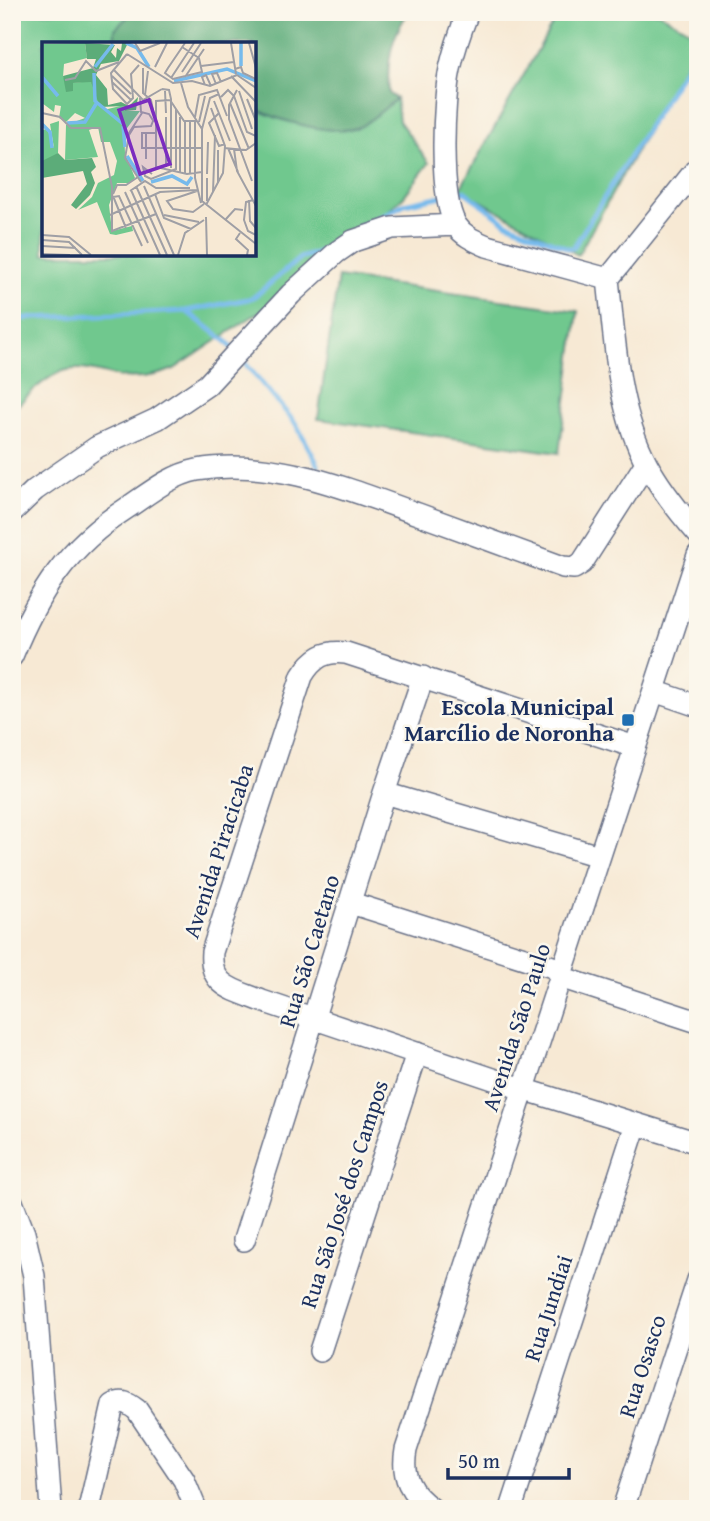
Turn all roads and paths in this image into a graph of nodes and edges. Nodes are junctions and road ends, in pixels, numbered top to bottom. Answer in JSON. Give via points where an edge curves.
{"nodes":[{"id":1,"x":470,"y":14,"type":"edge"},
{"id":2,"x":698,"y":167,"type":"edge"},
{"id":3,"x":456,"y":225,"type":"junction"},
{"id":4,"x":608,"y":279,"type":"junction"},
{"id":5,"x":646,"y":463,"type":"junction"},
{"id":6,"x":12,"y":512,"type":"edge"},
{"id":7,"x":698,"y":534,"type":"edge"},
{"id":8,"x":698,"y":555,"type":"edge"},
{"id":9,"x":12,"y":656,"type":"edge"},
{"id":10,"x":423,"y":677,"type":"junction"},
{"id":11,"x":654,"y":691,"type":"junction"},
{"id":12,"x":698,"y":706,"type":"edge"},
{"id":13,"x":635,"y":747,"type":"junction"},
{"id":14,"x":384,"y":793,"type":"junction"},
{"id":15,"x":599,"y":856,"type":"junction"},
{"id":16,"x":351,"y":904,"type":"junction"},
{"id":17,"x":561,"y":973,"type":"junction"},
{"id":18,"x":315,"y":1019,"type":"junction"},
{"id":19,"x":698,"y":1022,"type":"edge"},
{"id":20,"x":417,"y":1053,"type":"junction"},
{"id":21,"x":523,"y":1089,"type":"junction"},
{"id":22,"x":636,"y":1124,"type":"junction"},
{"id":23,"x":698,"y":1143,"type":"edge"},
{"id":24,"x":12,"y":1202,"type":"edge"},
{"id":25,"x":244,"y":1240,"type":"dead end"},
{"id":26,"x":698,"y":1280,"type":"edge"},
{"id":27,"x":320,"y":1351,"type":"dead end"},
{"id":28,"x":51,"y":1509,"type":"edge"},
{"id":29,"x":89,"y":1509,"type":"edge"},
{"id":30,"x":196,"y":1509,"type":"edge"},
{"id":31,"x":432,"y":1509,"type":"edge"},
{"id":32,"x":511,"y":1509,"type":"edge"},
{"id":33,"x":623,"y":1509,"type":"edge"}],
"edges":[{"from":1,"to":3,"type":"street","via":[[449,69],[445,124],[445,180]]},
{"from":2,"to":4,"type":"street"},
{"from":3,"to":4,"type":"street","via":[[487,246]]},
{"from":3,"to":6,"type":"street","via":[[392,228],[353,241],[291,293],[208,385],[157,419],[97,447],[35,490]]},
{"from":4,"to":5,"type":"street","via":[[619,376]]},
{"from":5,"to":7,"type":"street"},
{"from":5,"to":9,"type":"street","via":[[582,563],[574,568],[332,483],[263,469],[194,471],[164,484],[110,519],[71,553],[37,600]]},
{"from":8,"to":11,"type":"street","name":"Avenida São Paulo"},
{"from":10,"to":13,"type":"street","name":"Avenida Piracicaba"},
{"from":10,"to":14,"type":"street","name":"Rua São Caetano"},
{"from":10,"to":18,"type":"street","name":"Avenida Piracicaba","via":[[346,653],[334,652],[309,663],[212,952],[215,977],[229,988]]},
{"from":11,"to":12,"type":"street"},
{"from":11,"to":13,"type":"street","name":"Avenida São Paulo"},
{"from":13,"to":15,"type":"street","name":"Avenida São Paulo"},
{"from":14,"to":15,"type":"street"},
{"from":14,"to":16,"type":"street","name":"Rua São Caetano"},
{"from":15,"to":17,"type":"street","name":"Avenida São Paulo"},
{"from":16,"to":17,"type":"street"},
{"from":16,"to":18,"type":"street","name":"Rua São Caetano"},
{"from":17,"to":19,"type":"street"},
{"from":17,"to":21,"type":"street","name":"Avenida São Paulo"},
{"from":18,"to":20,"type":"street","name":"Avenida Piracicaba"},
{"from":18,"to":25,"type":"street","name":"Rua São Caetano"},
{"from":20,"to":21,"type":"street","name":"Avenida Piracicaba"},
{"from":20,"to":27,"type":"street","name":"Rua São José dos Campos"},
{"from":21,"to":22,"type":"street","name":"Avenida Piracicaba"},
{"from":21,"to":31,"type":"street","name":"Avenida São Paulo","via":[[406,1450],[405,1477],[410,1489]]},
{"from":22,"to":23,"type":"street","name":"Avenida Piracicaba"},
{"from":22,"to":32,"type":"street","name":"Rua Jundiai"},
{"from":24,"to":28,"type":"street","via":[[34,1276]]},
{"from":26,"to":33,"type":"street","name":"Rua Osasco"},
{"from":29,"to":30,"type":"street","via":[[113,1405],[119,1401],[137,1410],[184,1480]]}]}
